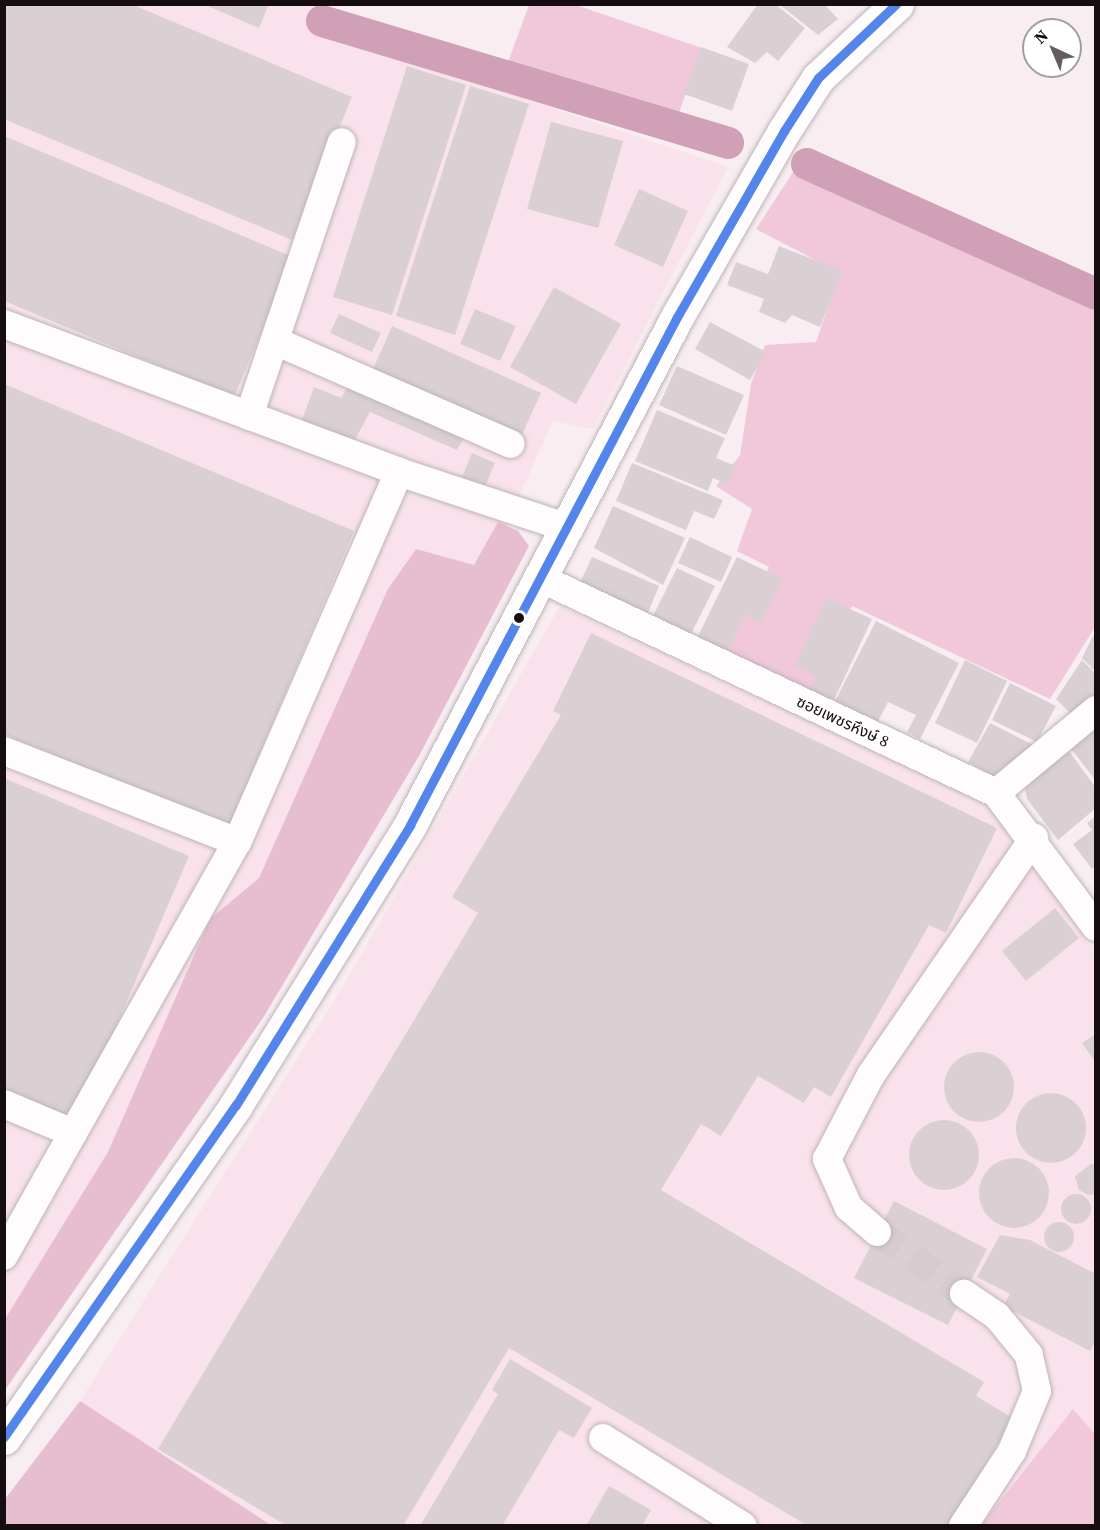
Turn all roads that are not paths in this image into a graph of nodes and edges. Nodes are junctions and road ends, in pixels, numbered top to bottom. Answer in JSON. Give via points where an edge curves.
{"nodes":[{"id":1,"x":897,"y":4,"type":"edge"},
{"id":2,"x":342,"y":142,"type":"dead end"},
{"id":3,"x":4,"y":324,"type":"edge"},
{"id":4,"x":275,"y":341,"type":"junction"},
{"id":5,"x":249,"y":416,"type":"junction"},
{"id":6,"x":511,"y":444,"type":"dead end"},
{"id":7,"x":399,"y":472,"type":"junction"},
{"id":8,"x":565,"y":527,"type":"junction"},
{"id":9,"x":540,"y":578,"type":"junction"},
{"id":10,"x":1095,"y":710,"type":"edge"},
{"id":11,"x":4,"y":751,"type":"edge"},
{"id":12,"x":996,"y":793,"type":"junction"},
{"id":13,"x":1034,"y":838,"type":"junction"},
{"id":14,"x":237,"y":842,"type":"junction"},
{"id":15,"x":1095,"y":927,"type":"edge"},
{"id":16,"x":4,"y":1104,"type":"edge"},
{"id":17,"x":73,"y":1133,"type":"junction"},
{"id":18,"x":878,"y":1232,"type":"tunnel mouth"},
{"id":19,"x":4,"y":1256,"type":"edge"},
{"id":20,"x":964,"y":1294,"type":"tunnel mouth"},
{"id":21,"x":4,"y":1438,"type":"edge"},
{"id":22,"x":603,"y":1438,"type":"dead end"},
{"id":23,"x":743,"y":1526,"type":"edge"},
{"id":24,"x":963,"y":1526,"type":"edge"}],
"edges":[{"from":1,"to":8,"type":"main road","via":[[818,78],[784,131]]},
{"from":2,"to":4,"type":"street"},
{"from":3,"to":5,"type":"street"},
{"from":4,"to":5,"type":"street"},
{"from":4,"to":6,"type":"street"},
{"from":5,"to":7,"type":"street"},
{"from":7,"to":8,"type":"street"},
{"from":7,"to":14,"type":"street"},
{"from":8,"to":9,"type":"main road"},
{"from":9,"to":12,"type":"street","name":"ซอยเพชรหึงษ์ 8"},
{"from":9,"to":21,"type":"main road","via":[[486,686],[347,929],[230,1115]]},
{"from":10,"to":12,"type":"street"},
{"from":11,"to":14,"type":"street"},
{"from":12,"to":13,"type":"street","name":"ซอยเพชรหึงษ์ 8"},
{"from":13,"to":15,"type":"street","name":"ซอยเพชรหึงษ์ 8"},
{"from":13,"to":18,"type":"street","via":[[871,1076],[827,1159],[849,1208]]},
{"from":14,"to":17,"type":"street"},
{"from":16,"to":17,"type":"street"},
{"from":17,"to":19,"type":"street"},
{"from":20,"to":24,"type":"street","via":[[997,1316],[1029,1355],[1038,1392],[1012,1451]]},
{"from":22,"to":23,"type":"street"}]}
